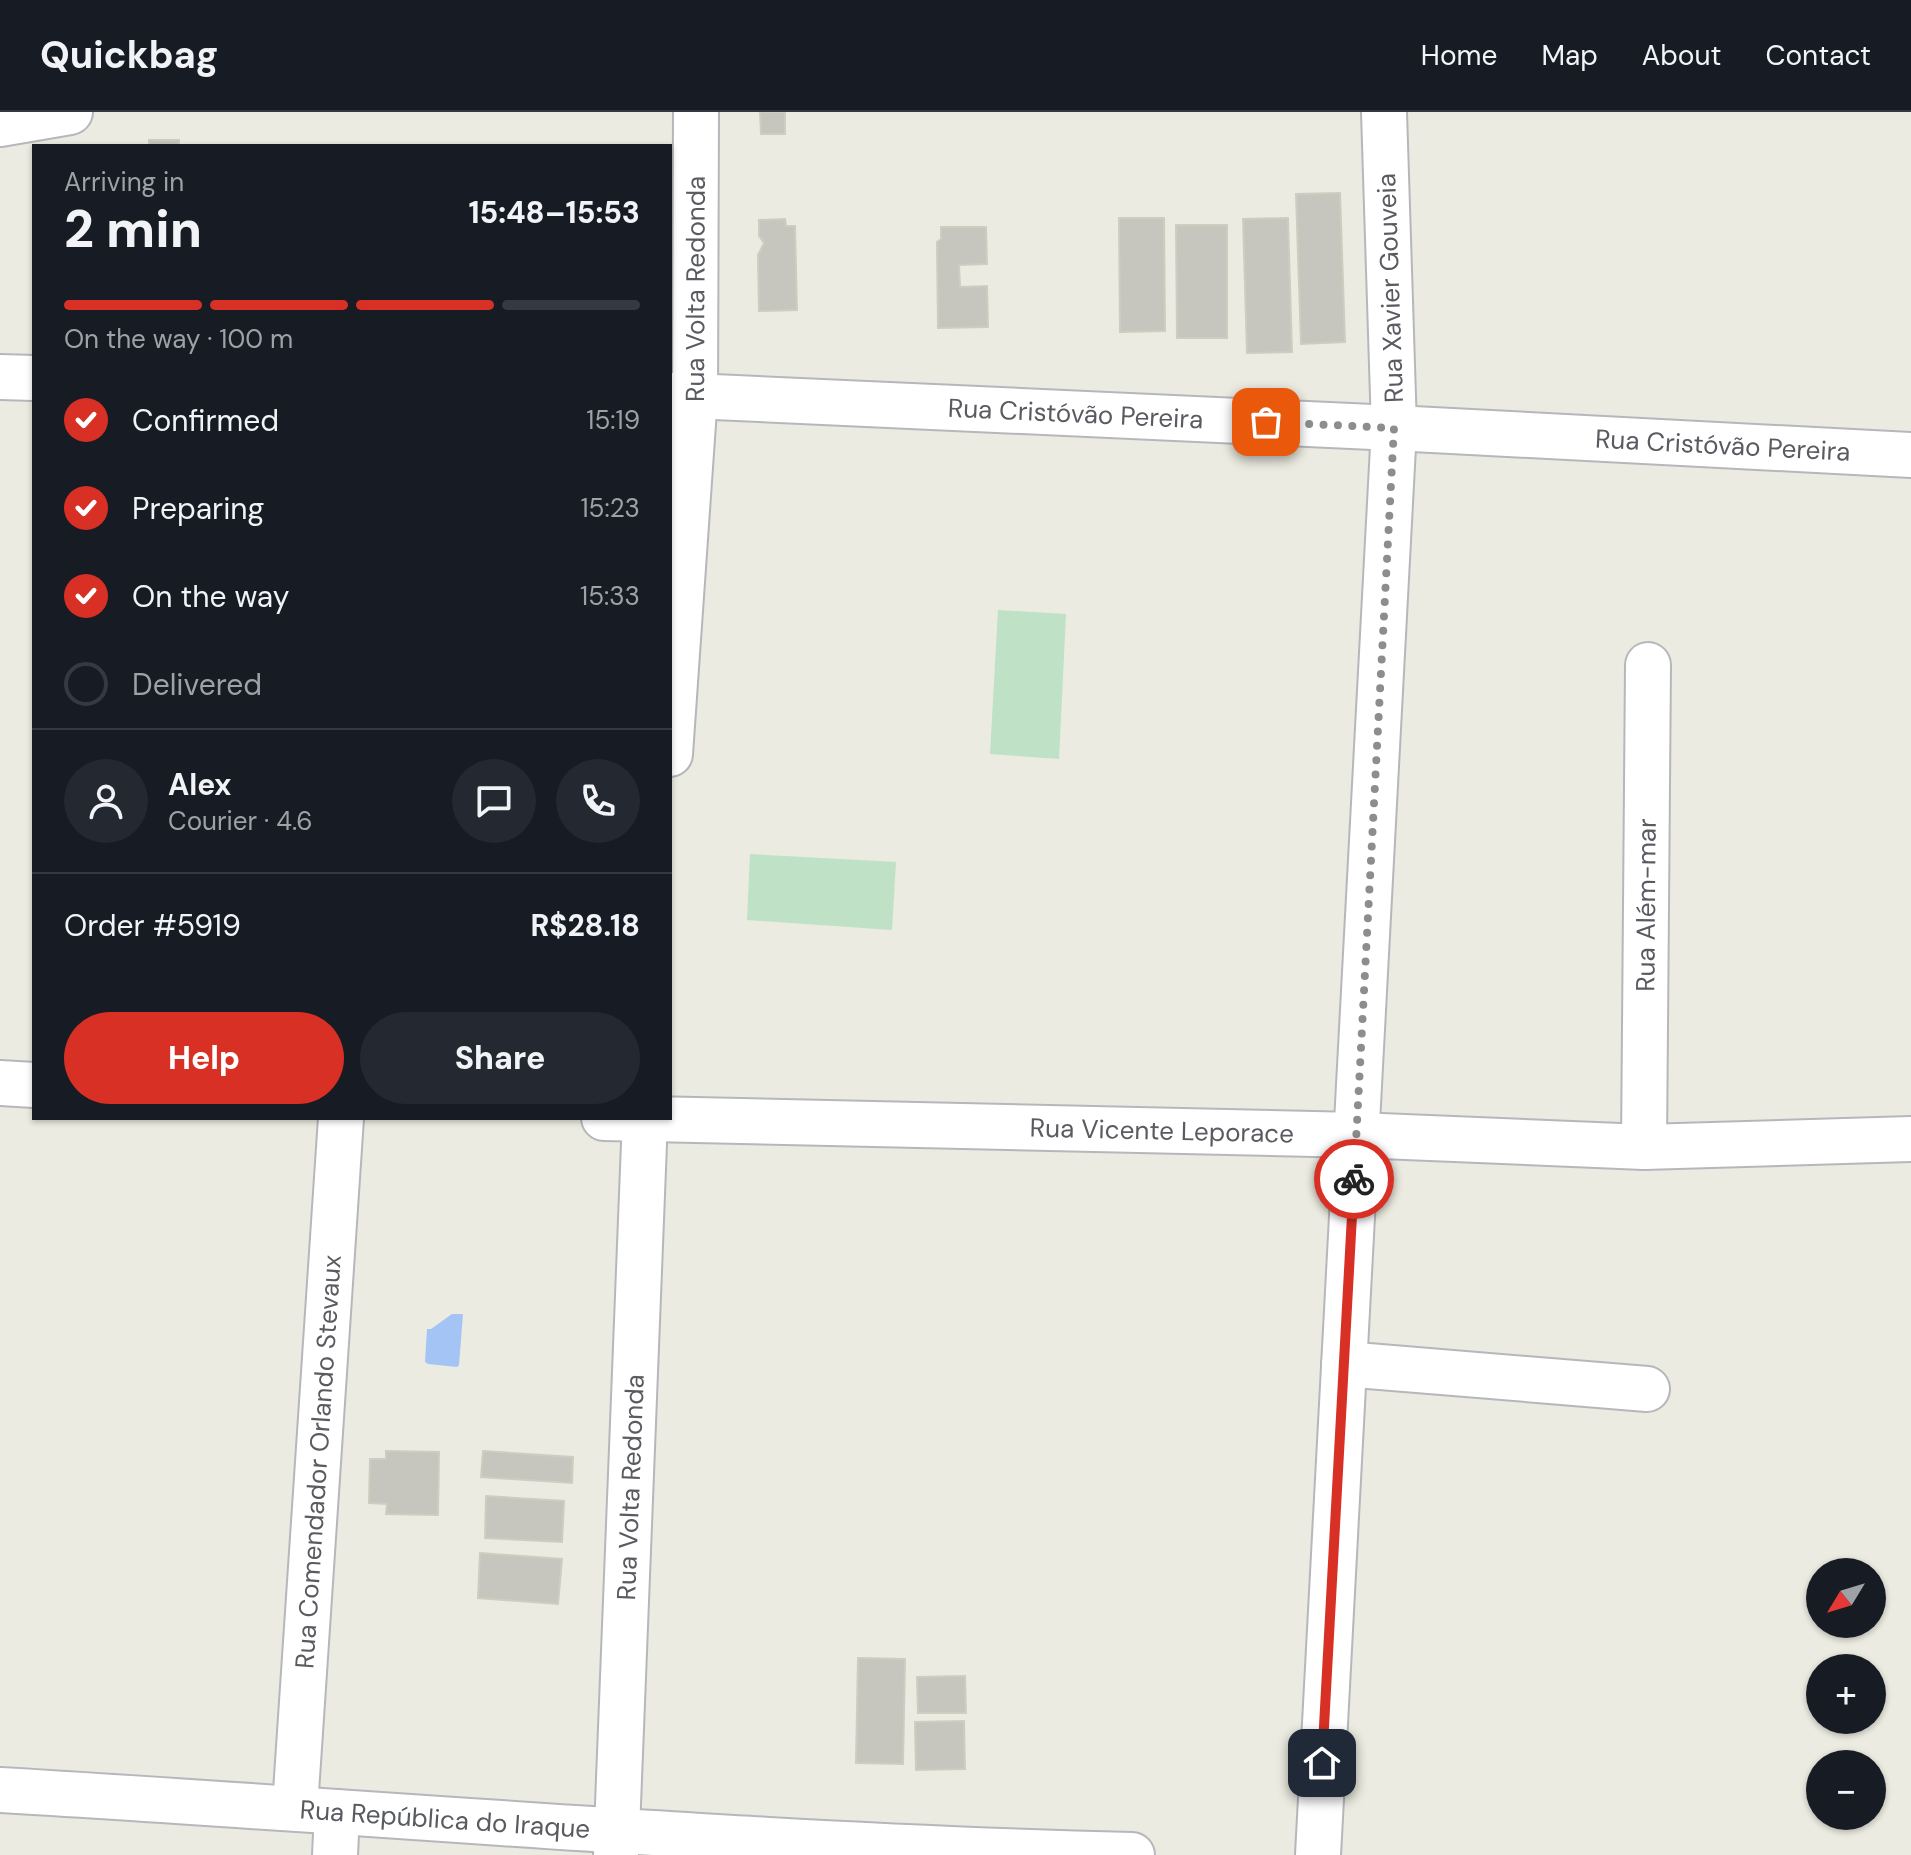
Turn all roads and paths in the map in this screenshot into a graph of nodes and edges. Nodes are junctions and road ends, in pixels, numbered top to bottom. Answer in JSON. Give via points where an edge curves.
{"nodes":[{"id":1,"x":70,"y":112,"type":"edge"},
{"id":2,"x":696,"y":112,"type":"edge"},
{"id":3,"x":1384,"y":112,"type":"edge"},
{"id":4,"x":0,"y":124,"type":"edge"},
{"id":5,"x":0,"y":377,"type":"edge"},
{"id":6,"x":32,"y":378,"type":"edge"},
{"id":7,"x":682,"y":395,"type":"edge"},
{"id":8,"x":1394,"y":428,"type":"junction"},
{"id":9,"x":1911,"y":455,"type":"edge"},
{"id":10,"x":1648,"y":665,"type":"dead end"},
{"id":11,"x":672,"y":694,"type":"edge"},
{"id":12,"x":0,"y":1083,"type":"edge"},
{"id":13,"x":32,"y":1085,"type":"edge"},
{"id":14,"x":341,"y":1120,"type":"edge"},
{"id":15,"x":631,"y":1120,"type":"edge"},
{"id":16,"x":672,"y":1120,"type":"edge"},
{"id":17,"x":1357,"y":1135,"type":"junction"},
{"id":18,"x":1911,"y":1139,"type":"edge"},
{"id":19,"x":1644,"y":1147,"type":"junction"},
{"id":20,"x":1344,"y":1364,"type":"junction"},
{"id":21,"x":1647,"y":1389,"type":"dead end"},
{"id":22,"x":0,"y":1790,"type":"edge"},
{"id":23,"x":316,"y":1810,"type":"junction"},
{"id":24,"x":617,"y":1844,"type":"edge"},
{"id":25,"x":978,"y":1853,"type":"edge"},
{"id":26,"x":335,"y":1855,"type":"edge"},
{"id":27,"x":1132,"y":1855,"type":"edge"},
{"id":28,"x":1318,"y":1855,"type":"edge"}],
"edges":[{"from":1,"to":4,"type":"street"},
{"from":2,"to":7,"type":"street","name":"Rua Volta Redonda"},
{"from":3,"to":8,"type":"street","name":"Rua Xavier Gouveia"},
{"from":5,"to":6,"type":"street"},
{"from":7,"to":8,"type":"street","name":"Rua Cristóvão Pereira"},
{"from":7,"to":11,"type":"street","name":"Rua Volta Redonda"},
{"from":8,"to":9,"type":"street","name":"Rua Cristóvão Pereira"},
{"from":8,"to":17,"type":"street","name":"Rua Xavier Gouveia"},
{"from":10,"to":19,"type":"street","name":"Rua Além-mar"},
{"from":12,"to":13,"type":"street"},
{"from":14,"to":23,"type":"street","name":"Rua Comendador Orlando Stevaux"},
{"from":15,"to":24,"type":"street","name":"Rua Volta Redonda"},
{"from":16,"to":17,"type":"street","name":"Rua Vicente Leporace"},
{"from":17,"to":19,"type":"street","name":"Rua Vicente Leporace"},
{"from":17,"to":20,"type":"street","name":"Rua Xavier Gouveia"},
{"from":18,"to":19,"type":"street","name":"Rua Vicente Leporace"},
{"from":20,"to":21,"type":"street"},
{"from":20,"to":28,"type":"street","name":"Rua Xavier Gouveia"},
{"from":22,"to":23,"type":"street","name":"Rua República do Iraque"},
{"from":23,"to":24,"type":"street","name":"Rua República do Iraque"},
{"from":23,"to":26,"type":"street","name":"Rua Comendador Orlando Stevaux"},
{"from":24,"to":25,"type":"street","name":"Rua República do Iraque"},
{"from":25,"to":27,"type":"street","name":"Rua República do Iraque"}]}
